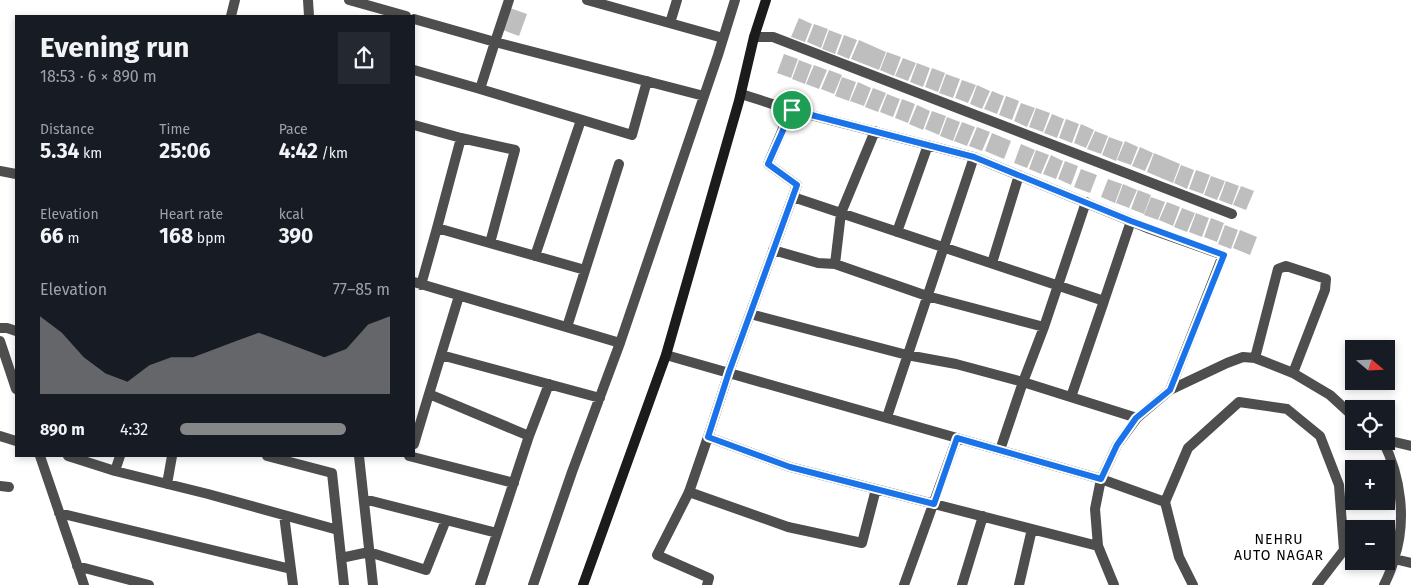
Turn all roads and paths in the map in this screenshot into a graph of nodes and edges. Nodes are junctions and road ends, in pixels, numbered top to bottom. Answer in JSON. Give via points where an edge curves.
{"nodes":[{"id":1,"x":235,"y":0,"type":"edge"},
{"id":2,"x":308,"y":0,"type":"edge"},
{"id":3,"x":349,"y":0,"type":"edge"},
{"id":4,"x":509,"y":0,"type":"edge"},
{"id":5,"x":588,"y":0,"type":"edge"},
{"id":6,"x":677,"y":0,"type":"edge"},
{"id":7,"x":735,"y":0,"type":"edge"},
{"id":8,"x":766,"y":0,"type":"edge"},
{"id":9,"x":375,"y":4,"type":"edge"},
{"id":10,"x":620,"y":4,"type":"edge"},
{"id":11,"x":231,"y":15,"type":"edge"},
{"id":12,"x":309,"y":15,"type":"edge"},
{"id":13,"x":403,"y":15,"type":"edge"},
{"id":14,"x":415,"y":19,"type":"edge"},
{"id":15,"x":670,"y":23,"type":"junction"},
{"id":16,"x":754,"y":37,"type":"junction"},
{"id":17,"x":723,"y":38,"type":"junction"},
{"id":18,"x":495,"y":42,"type":"junction"},
{"id":19,"x":415,"y":70,"type":"edge"},
{"id":20,"x":647,"y":81,"type":"junction"},
{"id":21,"x":480,"y":89,"type":"junction"},
{"id":22,"x":741,"y":94,"type":"junction"},
{"id":23,"x":704,"y":96,"type":"junction"},
{"id":24,"x":792,"y":110,"type":"junction"},
{"id":25,"x":581,"y":120,"type":"junction"},
{"id":26,"x":415,"y":125,"type":"edge"},
{"id":27,"x":875,"y":131,"type":"junction"},
{"id":28,"x":461,"y":138,"type":"junction"},
{"id":29,"x":928,"y":145,"type":"junction"},
{"id":30,"x":974,"y":157,"type":"junction"},
{"id":31,"x":619,"y":164,"type":"dead end"},
{"id":32,"x":0,"y":171,"type":"edge"},
{"id":33,"x":15,"y":174,"type":"edge"},
{"id":34,"x":1019,"y":175,"type":"junction"},
{"id":35,"x":793,"y":197,"type":"junction"},
{"id":36,"x":1086,"y":202,"type":"junction"},
{"id":37,"x":842,"y":213,"type":"junction"},
{"id":38,"x":1232,"y":214,"type":"dead end"},
{"id":39,"x":1131,"y":221,"type":"junction"},
{"id":40,"x":437,"y":228,"type":"junction"},
{"id":41,"x":897,"y":232,"type":"junction"},
{"id":42,"x":490,"y":243,"type":"junction"},
{"id":43,"x":944,"y":247,"type":"junction"},
{"id":44,"x":774,"y":250,"type":"junction"},
{"id":45,"x":535,"y":256,"type":"junction"},
{"id":46,"x":992,"y":263,"type":"junction"},
{"id":47,"x":835,"y":264,"type":"junction"},
{"id":48,"x":585,"y":270,"type":"junction"},
{"id":49,"x":417,"y":284,"type":"edge"},
{"id":50,"x":1058,"y":286,"type":"junction"},
{"id":51,"x":459,"y":296,"type":"junction"},
{"id":52,"x":927,"y":296,"type":"junction"},
{"id":53,"x":1104,"y":301,"type":"junction"},
{"id":54,"x":750,"y":314,"type":"junction"},
{"id":55,"x":567,"y":327,"type":"junction"},
{"id":56,"x":1044,"y":327,"type":"junction"},
{"id":57,"x":0,"y":328,"type":"edge"},
{"id":58,"x":15,"y":330,"type":"edge"},
{"id":59,"x":0,"y":341,"type":"edge"},
{"id":60,"x":620,"y":343,"type":"junction"},
{"id":61,"x":908,"y":354,"type":"junction"},
{"id":62,"x":441,"y":355,"type":"junction"},
{"id":63,"x":666,"y":355,"type":"junction"},
{"id":64,"x":1255,"y":358,"type":"junction"},
{"id":65,"x":3,"y":360,"type":"edge"},
{"id":66,"x":729,"y":372,"type":"junction"},
{"id":67,"x":1293,"y":373,"type":"junction"},
{"id":68,"x":1023,"y":382,"type":"junction"},
{"id":69,"x":549,"y":384,"type":"junction"},
{"id":70,"x":15,"y":386,"type":"edge"},
{"id":71,"x":1170,"y":390,"type":"junction"},
{"id":72,"x":429,"y":394,"type":"junction"},
{"id":73,"x":1072,"y":397,"type":"junction"},
{"id":74,"x":600,"y":398,"type":"junction"},
{"id":75,"x":1345,"y":408,"type":"edge"},
{"id":76,"x":887,"y":418,"type":"junction"},
{"id":77,"x":1136,"y":418,"type":"junction"},
{"id":78,"x":0,"y":436,"type":"edge"},
{"id":79,"x":529,"y":436,"type":"junction"},
{"id":80,"x":708,"y":437,"type":"junction"},
{"id":81,"x":957,"y":438,"type":"junction"},
{"id":82,"x":15,"y":440,"type":"edge"},
{"id":83,"x":415,"y":441,"type":"edge"},
{"id":84,"x":1395,"y":442,"type":"edge"},
{"id":85,"x":1411,"y":446,"type":"edge"},
{"id":86,"x":1000,"y":450,"type":"junction"},
{"id":87,"x":1387,"y":450,"type":"edge"},
{"id":88,"x":40,"y":457,"type":"edge"},
{"id":89,"x":71,"y":457,"type":"edge"},
{"id":90,"x":120,"y":457,"type":"edge"},
{"id":91,"x":172,"y":457,"type":"edge"},
{"id":92,"x":271,"y":457,"type":"edge"},
{"id":93,"x":359,"y":457,"type":"edge"},
{"id":94,"x":413,"y":457,"type":"edge"},
{"id":95,"x":114,"y":471,"type":"junction"},
{"id":96,"x":1101,"y":479,"type":"junction"},
{"id":97,"x":514,"y":483,"type":"junction"},
{"id":98,"x":166,"y":484,"type":"junction"},
{"id":99,"x":876,"y":489,"type":"junction"},
{"id":100,"x":689,"y":492,"type":"junction"},
{"id":101,"x":1400,"y":493,"type":"junction"},
{"id":102,"x":1411,"y":496,"type":"edge"},
{"id":103,"x":364,"y":499,"type":"junction"},
{"id":104,"x":1165,"y":502,"type":"junction"},
{"id":105,"x":934,"y":504,"type":"junction"},
{"id":106,"x":59,"y":513,"type":"junction"},
{"id":107,"x":284,"y":515,"type":"junction"},
{"id":108,"x":983,"y":516,"type":"junction"},
{"id":109,"x":446,"y":520,"type":"junction"},
{"id":110,"x":1345,"y":524,"type":"edge"},
{"id":111,"x":1032,"y":529,"type":"junction"},
{"id":112,"x":338,"y":530,"type":"junction"},
{"id":113,"x":497,"y":533,"type":"junction"},
{"id":114,"x":1395,"y":545,"type":"edge"},
{"id":115,"x":1098,"y":546,"type":"junction"},
{"id":116,"x":369,"y":552,"type":"junction"},
{"id":117,"x":1345,"y":554,"type":"edge"},
{"id":118,"x":341,"y":558,"type":"junction"},
{"id":119,"x":1395,"y":559,"type":"edge"},
{"id":120,"x":1411,"y":563,"type":"edge"},
{"id":121,"x":77,"y":566,"type":"junction"},
{"id":122,"x":291,"y":568,"type":"junction"},
{"id":123,"x":1387,"y":570,"type":"edge"},
{"id":124,"x":1022,"y":584,"type":"edge"},
{"id":125,"x":84,"y":585,"type":"edge"},
{"id":126,"x":149,"y":585,"type":"edge"},
{"id":127,"x":293,"y":585,"type":"edge"},
{"id":128,"x":344,"y":585,"type":"edge"},
{"id":129,"x":373,"y":585,"type":"edge"},
{"id":130,"x":480,"y":585,"type":"edge"},
{"id":131,"x":533,"y":585,"type":"edge"},
{"id":132,"x":583,"y":585,"type":"edge"},
{"id":133,"x":707,"y":585,"type":"edge"},
{"id":134,"x":904,"y":585,"type":"edge"},
{"id":135,"x":962,"y":585,"type":"edge"},
{"id":136,"x":1114,"y":585,"type":"edge"},
{"id":137,"x":1193,"y":585,"type":"edge"},
{"id":138,"x":1317,"y":585,"type":"edge"},
{"id":139,"x":1384,"y":585,"type":"edge"}],
"edges":[{"from":1,"to":11,"type":"street"},
{"from":2,"to":12,"type":"street"},
{"from":3,"to":9,"type":"street"},
{"from":4,"to":18,"type":"street"},
{"from":5,"to":10,"type":"street"},
{"from":6,"to":15,"type":"street"},
{"from":7,"to":17,"type":"street"},
{"from":8,"to":16,"type":"main road"},
{"from":9,"to":13,"type":"street"},
{"from":10,"to":15,"type":"street"},
{"from":14,"to":18,"type":"street"},
{"from":15,"to":17,"type":"street"},
{"from":16,"to":22,"type":"main road"},
{"from":16,"to":38,"type":"street","via":[[773,37]]},
{"from":17,"to":23,"type":"street"},
{"from":18,"to":20,"type":"street"},
{"from":18,"to":21,"type":"street"},
{"from":19,"to":21,"type":"street"},
{"from":20,"to":23,"type":"street"},
{"from":20,"to":25,"type":"street","via":[[632,136]]},
{"from":21,"to":25,"type":"street"},
{"from":22,"to":24,"type":"street"},
{"from":22,"to":63,"type":"main road"},
{"from":23,"to":60,"type":"street"},
{"from":24,"to":27,"type":"street"},
{"from":24,"to":35,"type":"street","via":[[768,164],[797,185]]},
{"from":25,"to":45,"type":"street"},
{"from":26,"to":28,"type":"street"},
{"from":27,"to":29,"type":"street"},
{"from":27,"to":37,"type":"street"},
{"from":28,"to":40,"type":"street"},
{"from":28,"to":42,"type":"street","via":[[515,150]]},
{"from":29,"to":30,"type":"street"},
{"from":29,"to":41,"type":"street"},
{"from":30,"to":34,"type":"street"},
{"from":30,"to":43,"type":"street"},
{"from":31,"to":48,"type":"street"},
{"from":32,"to":33,"type":"street"},
{"from":34,"to":36,"type":"street"},
{"from":34,"to":46,"type":"street"},
{"from":35,"to":37,"type":"street"},
{"from":35,"to":44,"type":"street"},
{"from":36,"to":39,"type":"street"},
{"from":36,"to":50,"type":"street"},
{"from":37,"to":41,"type":"street"},
{"from":37,"to":47,"type":"street"},
{"from":39,"to":53,"type":"street"},
{"from":39,"to":71,"type":"street","via":[[1224,255]]},
{"from":40,"to":42,"type":"street"},
{"from":40,"to":49,"type":"street"},
{"from":41,"to":43,"type":"street"},
{"from":42,"to":45,"type":"street"},
{"from":43,"to":46,"type":"street"},
{"from":43,"to":52,"type":"street"},
{"from":44,"to":47,"type":"street","via":[[818,263]]},
{"from":44,"to":54,"type":"street"},
{"from":45,"to":48,"type":"street"},
{"from":46,"to":50,"type":"street"},
{"from":47,"to":52,"type":"street"},
{"from":48,"to":55,"type":"street"},
{"from":49,"to":51,"type":"street"},
{"from":50,"to":53,"type":"street"},
{"from":50,"to":56,"type":"street"},
{"from":51,"to":55,"type":"street"},
{"from":51,"to":62,"type":"street"},
{"from":52,"to":56,"type":"street"},
{"from":52,"to":61,"type":"street"},
{"from":53,"to":73,"type":"street"},
{"from":54,"to":61,"type":"street"},
{"from":54,"to":66,"type":"street"},
{"from":55,"to":60,"type":"street"},
{"from":56,"to":68,"type":"street"},
{"from":57,"to":58,"type":"street"},
{"from":59,"to":65,"type":"street"},
{"from":60,"to":74,"type":"street"},
{"from":61,"to":68,"type":"street"},
{"from":61,"to":76,"type":"street"},
{"from":62,"to":69,"type":"street"},
{"from":62,"to":72,"type":"street"},
{"from":63,"to":66,"type":"street"},
{"from":63,"to":132,"type":"main road"},
{"from":64,"to":67,"type":"street"},
{"from":64,"to":67,"type":"street","via":[[1278,269],[1286,266],[1326,280]]},
{"from":64,"to":71,"type":"street","via":[[1243,357],[1227,363]]},
{"from":65,"to":70,"type":"street"},
{"from":66,"to":76,"type":"street"},
{"from":66,"to":80,"type":"street"},
{"from":67,"to":75,"type":"street","via":[[1330,394]]},
{"from":68,"to":73,"type":"street"},
{"from":68,"to":86,"type":"street"},
{"from":69,"to":74,"type":"street"},
{"from":69,"to":79,"type":"street"},
{"from":71,"to":77,"type":"street"},
{"from":72,"to":79,"type":"street"},
{"from":72,"to":83,"type":"street"},
{"from":73,"to":77,"type":"street"},
{"from":74,"to":131,"type":"street"},
{"from":76,"to":81,"type":"street"},
{"from":77,"to":96,"type":"street","via":[[1117,445]]},
{"from":78,"to":82,"type":"street"},
{"from":79,"to":97,"type":"street"},
{"from":80,"to":99,"type":"street","via":[[790,467]]},
{"from":80,"to":100,"type":"street"},
{"from":81,"to":86,"type":"street"},
{"from":81,"to":105,"type":"street"},
{"from":84,"to":85,"type":"street"},
{"from":86,"to":96,"type":"street"},
{"from":87,"to":101,"type":"street"},
{"from":88,"to":106,"type":"street"},
{"from":89,"to":95,"type":"street"},
{"from":90,"to":95,"type":"street"},
{"from":91,"to":98,"type":"street"},
{"from":92,"to":112,"type":"street","via":[[332,473]]},
{"from":93,"to":103,"type":"street"},
{"from":94,"to":97,"type":"street"},
{"from":95,"to":98,"type":"street"},
{"from":96,"to":104,"type":"street"},
{"from":96,"to":115,"type":"street","via":[[1094,509]]},
{"from":97,"to":113,"type":"street"},
{"from":98,"to":107,"type":"street"},
{"from":99,"to":100,"type":"street","via":[[862,543],[788,527]]},
{"from":99,"to":105,"type":"street"},
{"from":100,"to":133,"type":"street","via":[[657,555],[709,578]]},
{"from":101,"to":102,"type":"street"},
{"from":101,"to":114,"type":"street","via":[[1400,532]]},
{"from":103,"to":109,"type":"street"},
{"from":103,"to":116,"type":"street"},
{"from":104,"to":110,"type":"street","via":[[1188,448],[1239,402],[1287,409],[1320,436],[1339,485]]},
{"from":104,"to":137,"type":"street","via":[[1179,557]]},
{"from":105,"to":108,"type":"street"},
{"from":105,"to":134,"type":"street"},
{"from":106,"to":121,"type":"street"},
{"from":106,"to":122,"type":"street"},
{"from":107,"to":112,"type":"street"},
{"from":107,"to":122,"type":"street"},
{"from":108,"to":111,"type":"street"},
{"from":108,"to":135,"type":"street"},
{"from":109,"to":113,"type":"street"},
{"from":109,"to":116,"type":"street","via":[[426,570]]},
{"from":111,"to":115,"type":"street"},
{"from":111,"to":124,"type":"street"},
{"from":112,"to":118,"type":"street"},
{"from":113,"to":130,"type":"street"},
{"from":115,"to":136,"type":"street"},
{"from":116,"to":118,"type":"street"},
{"from":116,"to":129,"type":"street"},
{"from":117,"to":138,"type":"street"},
{"from":118,"to":128,"type":"street"},
{"from":119,"to":120,"type":"street"},
{"from":121,"to":125,"type":"street"},
{"from":121,"to":126,"type":"street"},
{"from":122,"to":127,"type":"street"},
{"from":123,"to":139,"type":"street"}]}
